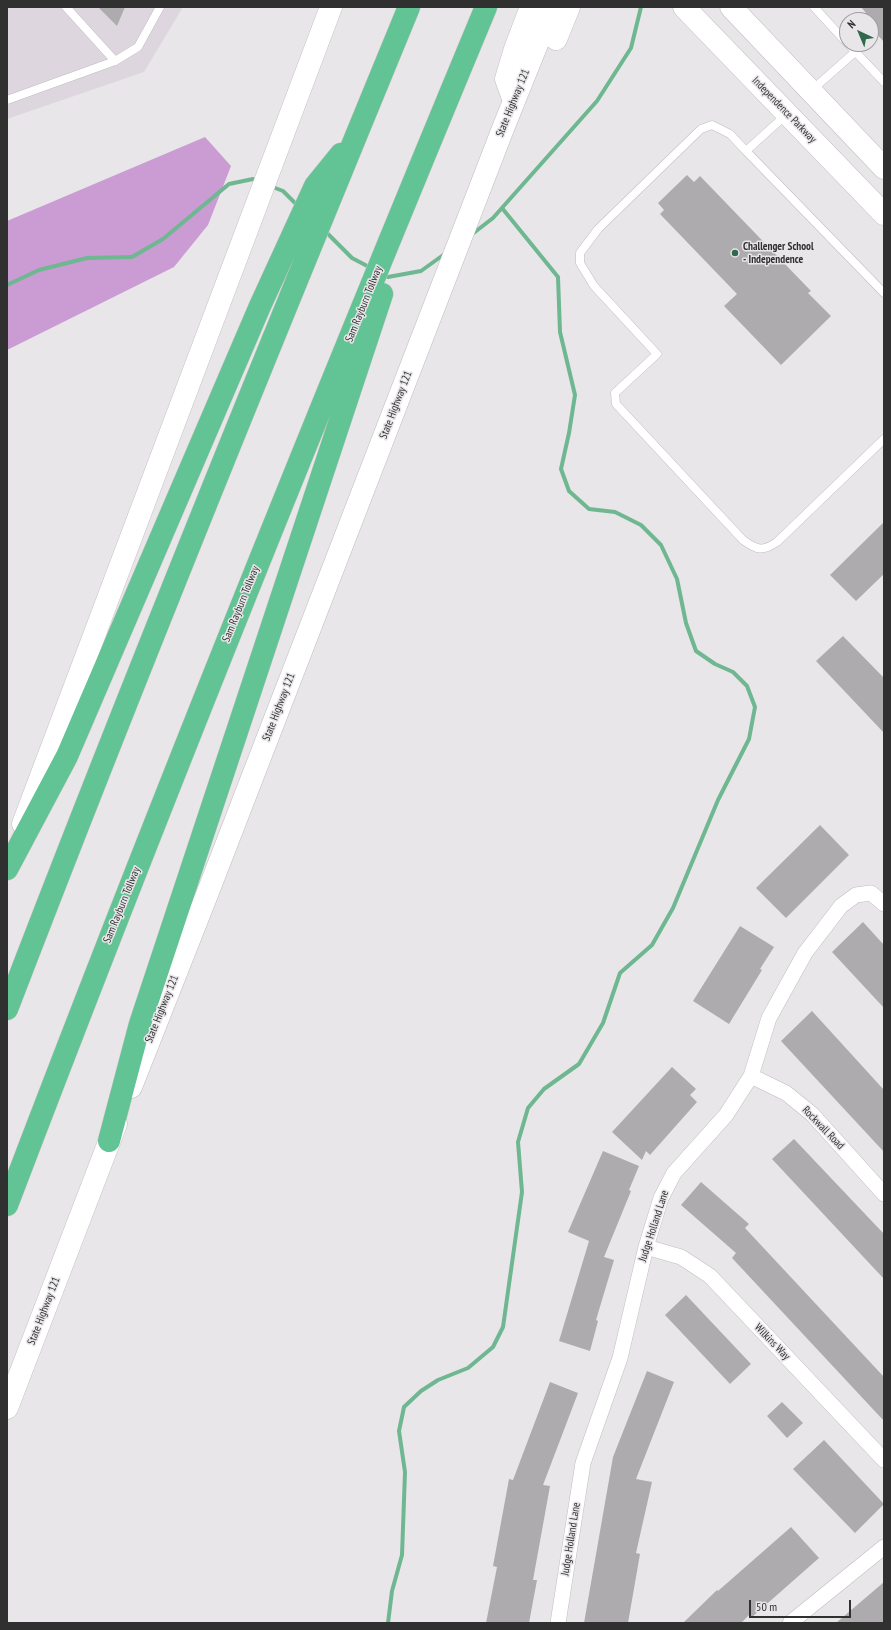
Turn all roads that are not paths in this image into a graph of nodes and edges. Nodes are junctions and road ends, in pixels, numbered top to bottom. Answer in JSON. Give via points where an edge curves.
{"nodes":[{"id":1,"x":66,"y":7,"type":"edge"},
{"id":2,"x":160,"y":7,"type":"edge"},
{"id":3,"x":331,"y":7,"type":"edge"},
{"id":4,"x":409,"y":7,"type":"edge"},
{"id":5,"x":486,"y":7,"type":"edge"},
{"id":6,"x":531,"y":7,"type":"edge"},
{"id":7,"x":552,"y":7,"type":"edge"},
{"id":8,"x":569,"y":7,"type":"edge"},
{"id":9,"x":684,"y":7,"type":"edge"},
{"id":10,"x":731,"y":7,"type":"edge"},
{"id":11,"x":814,"y":7,"type":"edge"},
{"id":12,"x":839,"y":33,"type":"edge"},
{"id":13,"x":855,"y":52,"type":"joint"},
{"id":14,"x":115,"y":61,"type":"junction"},
{"id":15,"x":884,"y":82,"type":"edge"},
{"id":16,"x":812,"y":91,"type":"junction"},
{"id":17,"x":7,"y":100,"type":"edge"},
{"id":18,"x":514,"y":101,"type":"junction"},
{"id":19,"x":788,"y":113,"type":"junction"},
{"id":20,"x":356,"y":134,"type":"junction"},
{"id":21,"x":746,"y":151,"type":"junction"},
{"id":22,"x":884,"y":168,"type":"edge"},
{"id":23,"x":884,"y":214,"type":"edge"},
{"id":24,"x":884,"y":293,"type":"edge"},
{"id":25,"x":357,"y":345,"type":"junction"},
{"id":26,"x":884,"y":439,"type":"edge"},
{"id":27,"x":7,"y":865,"type":"edge"},
{"id":28,"x":7,"y":869,"type":"edge"},
{"id":29,"x":884,"y":904,"type":"edge"},
{"id":30,"x":7,"y":1009,"type":"edge"},
{"id":31,"x":750,"y":1076,"type":"junction"},
{"id":32,"x":109,"y":1141,"type":"junction"},
{"id":33,"x":884,"y":1194,"type":"edge"},
{"id":34,"x":7,"y":1205,"type":"edge"},
{"id":35,"x":646,"y":1247,"type":"junction"},
{"id":36,"x":7,"y":1408,"type":"edge"},
{"id":37,"x":884,"y":1460,"type":"edge"},
{"id":38,"x":884,"y":1547,"type":"edge"},
{"id":39,"x":558,"y":1623,"type":"edge"},
{"id":40,"x":790,"y":1623,"type":"edge"}],
"edges":[{"from":1,"to":14,"type":"lane"},
{"from":2,"to":14,"type":"lane","via":[[138,47]]},
{"from":3,"to":27,"type":"main road"},
{"from":4,"to":20,"type":"highway"},
{"from":5,"to":25,"type":"highway","via":[[388,243],[386,282]]},
{"from":6,"to":18,"type":"main road","via":[[506,79]]},
{"from":7,"to":18,"type":"main road","name":"State Highway 121"},
{"from":8,"to":18,"type":"main road","via":[[537,84]]},
{"from":9,"to":19,"type":"main road","name":"Independence Parkway"},
{"from":10,"to":16,"type":"main road"},
{"from":11,"to":12,"type":"lane"},
{"from":13,"to":15,"type":"lane"},
{"from":13,"to":16,"type":"lane"},
{"from":14,"to":17,"type":"lane"},
{"from":16,"to":19,"type":"main road"},
{"from":16,"to":22,"type":"main road"},
{"from":18,"to":32,"type":"main road","name":"State Highway 121"},
{"from":19,"to":21,"type":"lane"},
{"from":19,"to":23,"type":"main road","name":"Independence Parkway"},
{"from":20,"to":28,"type":"highway","via":[[315,186],[260,306],[67,756]]},
{"from":20,"to":30,"type":"highway","via":[[73,836]]},
{"from":21,"to":24,"type":"lane"},
{"from":21,"to":26,"type":"lane","via":[[730,134],[712,125],[701,129],[598,229],[580,253],[580,263],[594,286],[658,354],[615,393],[616,404],[742,540],[756,549],[768,548],[778,542]]},
{"from":25,"to":32,"type":"highway","via":[[140,1024]]},
{"from":25,"to":34,"type":"highway","name":"Sam Rayburn Tollway","via":[[266,542],[102,954]]},
{"from":29,"to":31,"type":"street","name":"Judge Holland Lane","via":[[871,893],[856,895],[841,906],[805,953],[769,1018]]},
{"from":31,"to":33,"type":"street","name":"Rockwall Road","via":[[786,1093],[812,1114]]},
{"from":31,"to":35,"type":"street","name":"Judge Holland Lane","via":[[726,1115],[674,1172],[661,1198]]},
{"from":32,"to":36,"type":"main road","name":"State Highway 121"},
{"from":35,"to":37,"type":"street","name":"Wilkins Way","via":[[681,1257],[710,1276]]},
{"from":35,"to":39,"type":"street","name":"Judge Holland Lane","via":[[620,1358],[583,1463]]},
{"from":38,"to":40,"type":"street"}]}
